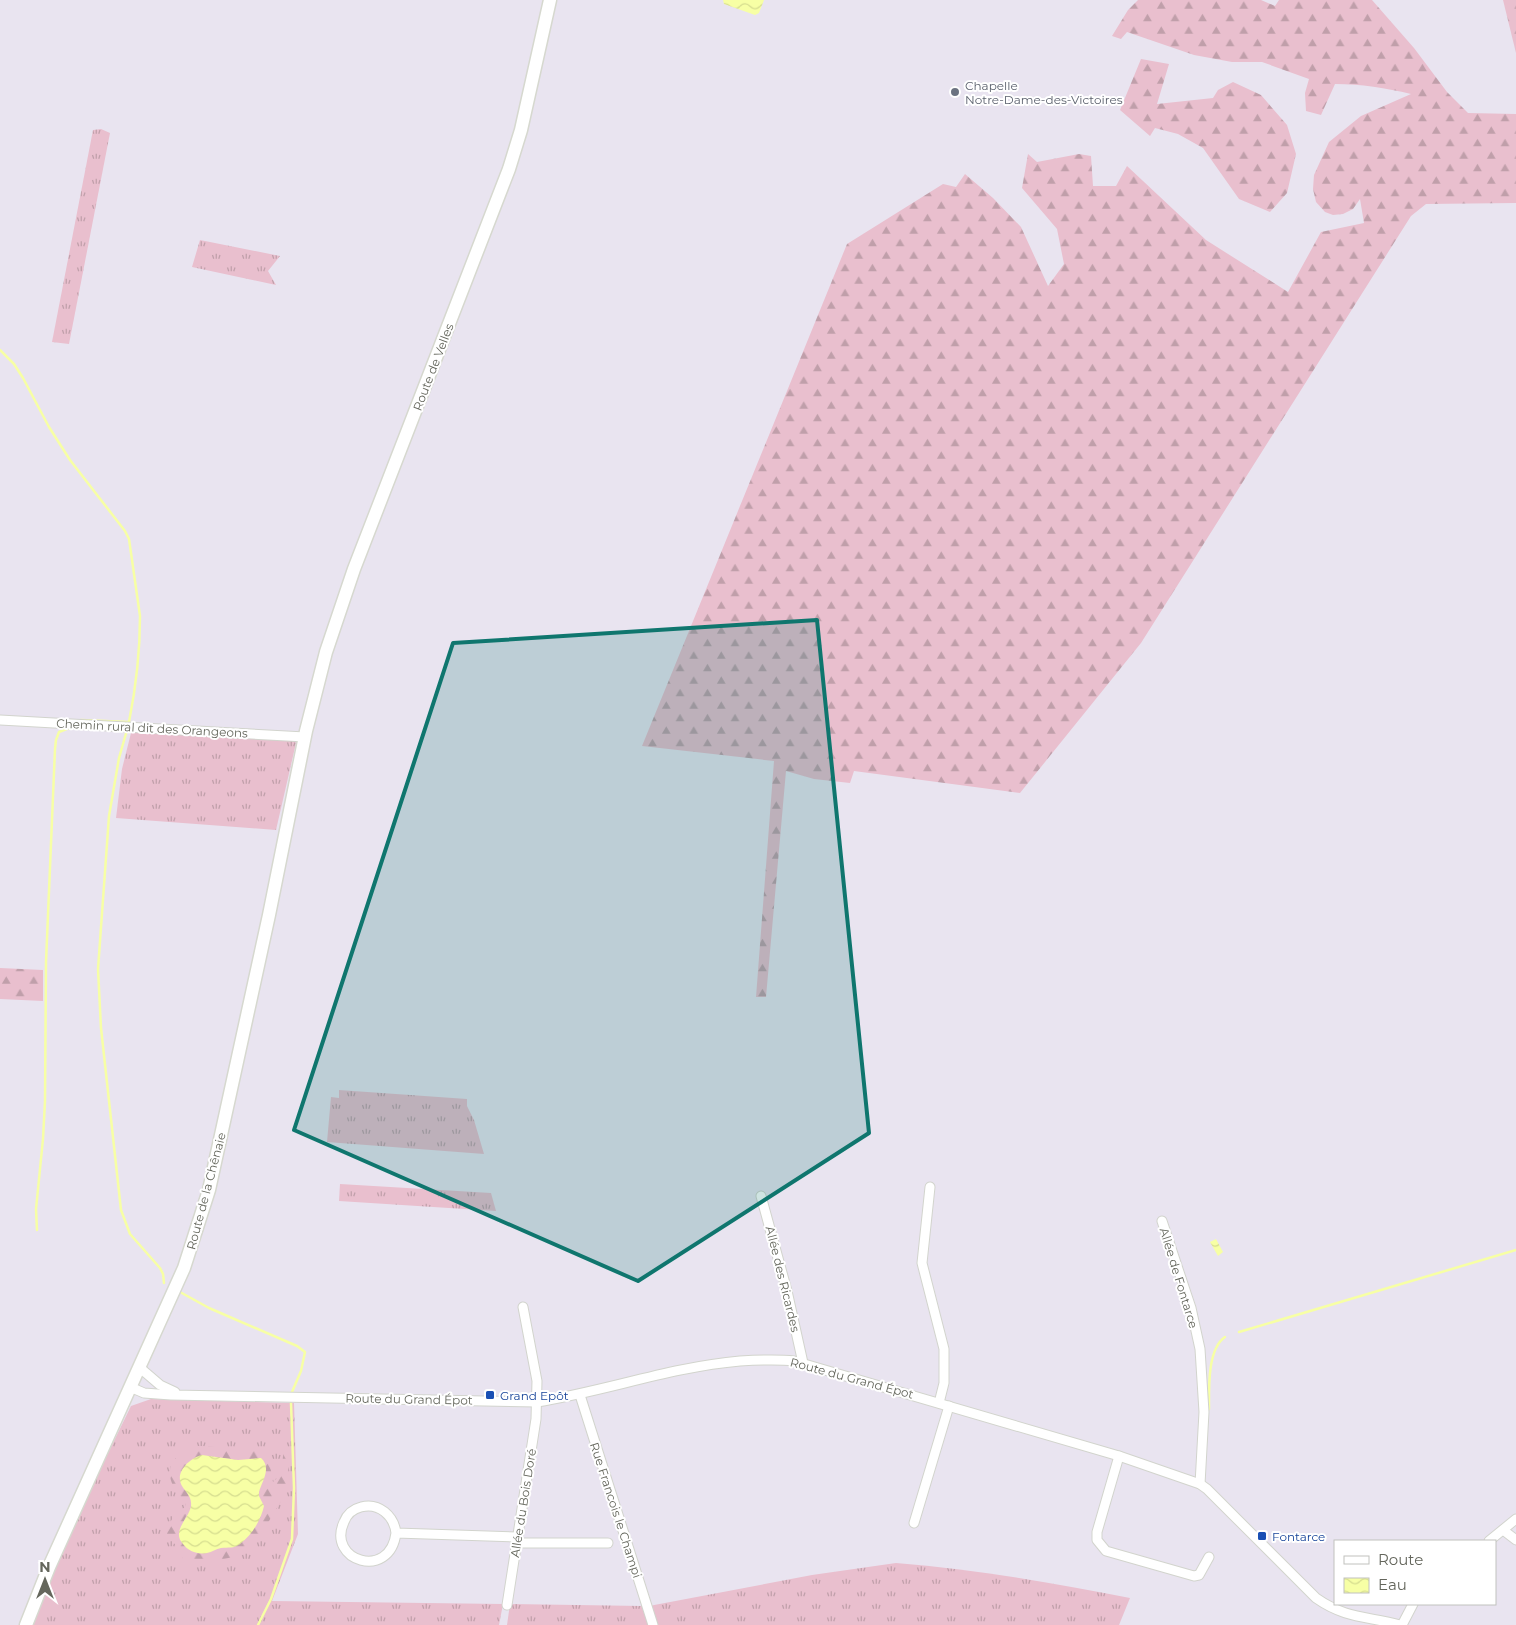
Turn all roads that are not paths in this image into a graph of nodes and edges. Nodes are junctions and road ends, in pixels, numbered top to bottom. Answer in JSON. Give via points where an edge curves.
{"nodes":[{"id":1,"x":550,"y":0,"type":"edge"},
{"id":2,"x":0,"y":720,"type":"edge"},
{"id":3,"x":306,"y":734,"type":"junction"},
{"id":4,"x":930,"y":1187,"type":"dead end"},
{"id":5,"x":762,"y":1196,"type":"dead end"},
{"id":6,"x":1162,"y":1221,"type":"dead end"},
{"id":7,"x":523,"y":1307,"type":"dead end"},
{"id":8,"x":803,"y":1363,"type":"junction"},
{"id":9,"x":139,"y":1367,"type":"junction"},
{"id":10,"x":130,"y":1387,"type":"junction"},
{"id":11,"x":183,"y":1394,"type":"junction"},
{"id":12,"x":580,"y":1394,"type":"junction"},
{"id":13,"x":537,"y":1402,"type":"junction"},
{"id":14,"x":939,"y":1403,"type":"junction"},
{"id":15,"x":949,"y":1406,"type":"junction"},
{"id":16,"x":1119,"y":1456,"type":"junction"},
{"id":17,"x":1200,"y":1484,"type":"junction"},
{"id":18,"x":1516,"y":1519,"type":"edge"},
{"id":19,"x":914,"y":1523,"type":"dead end"},
{"id":20,"x":1503,"y":1530,"type":"junction"},
{"id":21,"x":396,"y":1533,"type":"junction"},
{"id":22,"x":517,"y":1540,"type":"junction"},
{"id":23,"x":1490,"y":1540,"type":"edge"},
{"id":24,"x":1516,"y":1540,"type":"edge"},
{"id":25,"x":608,"y":1543,"type":"dead end"},
{"id":26,"x":1209,"y":1557,"type":"dead end"},
{"id":27,"x":507,"y":1604,"type":"dead end"},
{"id":28,"x":1412,"y":1605,"type":"edge"},
{"id":29,"x":1358,"y":1621,"type":"edge"},
{"id":30,"x":26,"y":1625,"type":"edge"},
{"id":31,"x":653,"y":1625,"type":"edge"},
{"id":32,"x":1401,"y":1625,"type":"edge"}],
"edges":[{"from":1,"to":3,"type":"main road","name":"Route de Velles","via":[[511,162],[342,602]]},
{"from":2,"to":3,"type":"street","name":"Chemin rural dit des Orangeons"},
{"from":3,"to":9,"type":"main road","name":"Route de la Chênaie","via":[[209,1190],[184,1268]]},
{"from":4,"to":14,"type":"street","via":[[922,1263],[944,1349],[944,1384]]},
{"from":5,"to":8,"type":"street","name":"Allée des Ricardes"},
{"from":6,"to":17,"type":"street","name":"Allée de Fontarce","via":[[1191,1308],[1200,1349],[1204,1412]]},
{"from":7,"to":13,"type":"street","name":"Allée du Bois Doré","via":[[537,1381]]},
{"from":8,"to":12,"type":"street","name":"Route du Grand Épot","via":[[769,1359],[714,1364]]},
{"from":8,"to":14,"type":"street","name":"Route du Grand Épot"},
{"from":9,"to":10,"type":"main road","name":"Route de la Chênaie"},
{"from":9,"to":11,"type":"street","name":"Route du Grand Épot","via":[[160,1385]]},
{"from":10,"to":11,"type":"street","name":"Route du Grand Épot","via":[[144,1393]]},
{"from":10,"to":30,"type":"main road","name":"Route de la Chênaie"},
{"from":11,"to":13,"type":"street","name":"Route du Grand Épot"},
{"from":12,"to":13,"type":"street","name":"Route du Grand Épot"},
{"from":12,"to":31,"type":"street","name":"Rue Francois le Champi"},
{"from":13,"to":22,"type":"street","name":"Allée du Bois Doré"},
{"from":14,"to":15,"type":"street","name":"Route du Grand Épot"},
{"from":15,"to":16,"type":"street","name":"Route du Grand Épot"},
{"from":15,"to":19,"type":"street"},
{"from":16,"to":17,"type":"street","name":"Route du Grand Épot"},
{"from":16,"to":26,"type":"street","via":[[1097,1532],[1097,1540],[1106,1551],[1194,1576]]},
{"from":17,"to":29,"type":"street","name":"Route du Grand Épot","via":[[1316,1598]]},
{"from":18,"to":20,"type":"street"},
{"from":20,"to":23,"type":"street"},
{"from":20,"to":24,"type":"street"},
{"from":21,"to":21,"type":"street","via":[[392,1520],[384,1510],[376,1507],[356,1508],[341,1527],[346,1551],[360,1560],[382,1558],[395,1541]]},
{"from":21,"to":22,"type":"street"},
{"from":22,"to":25,"type":"street"},
{"from":22,"to":27,"type":"street","name":"Allée du Bois Doré"},
{"from":28,"to":32,"type":"street"},
{"from":29,"to":32,"type":"street","name":"Route du Grand Épot","via":[[1371,1618]]}]}
